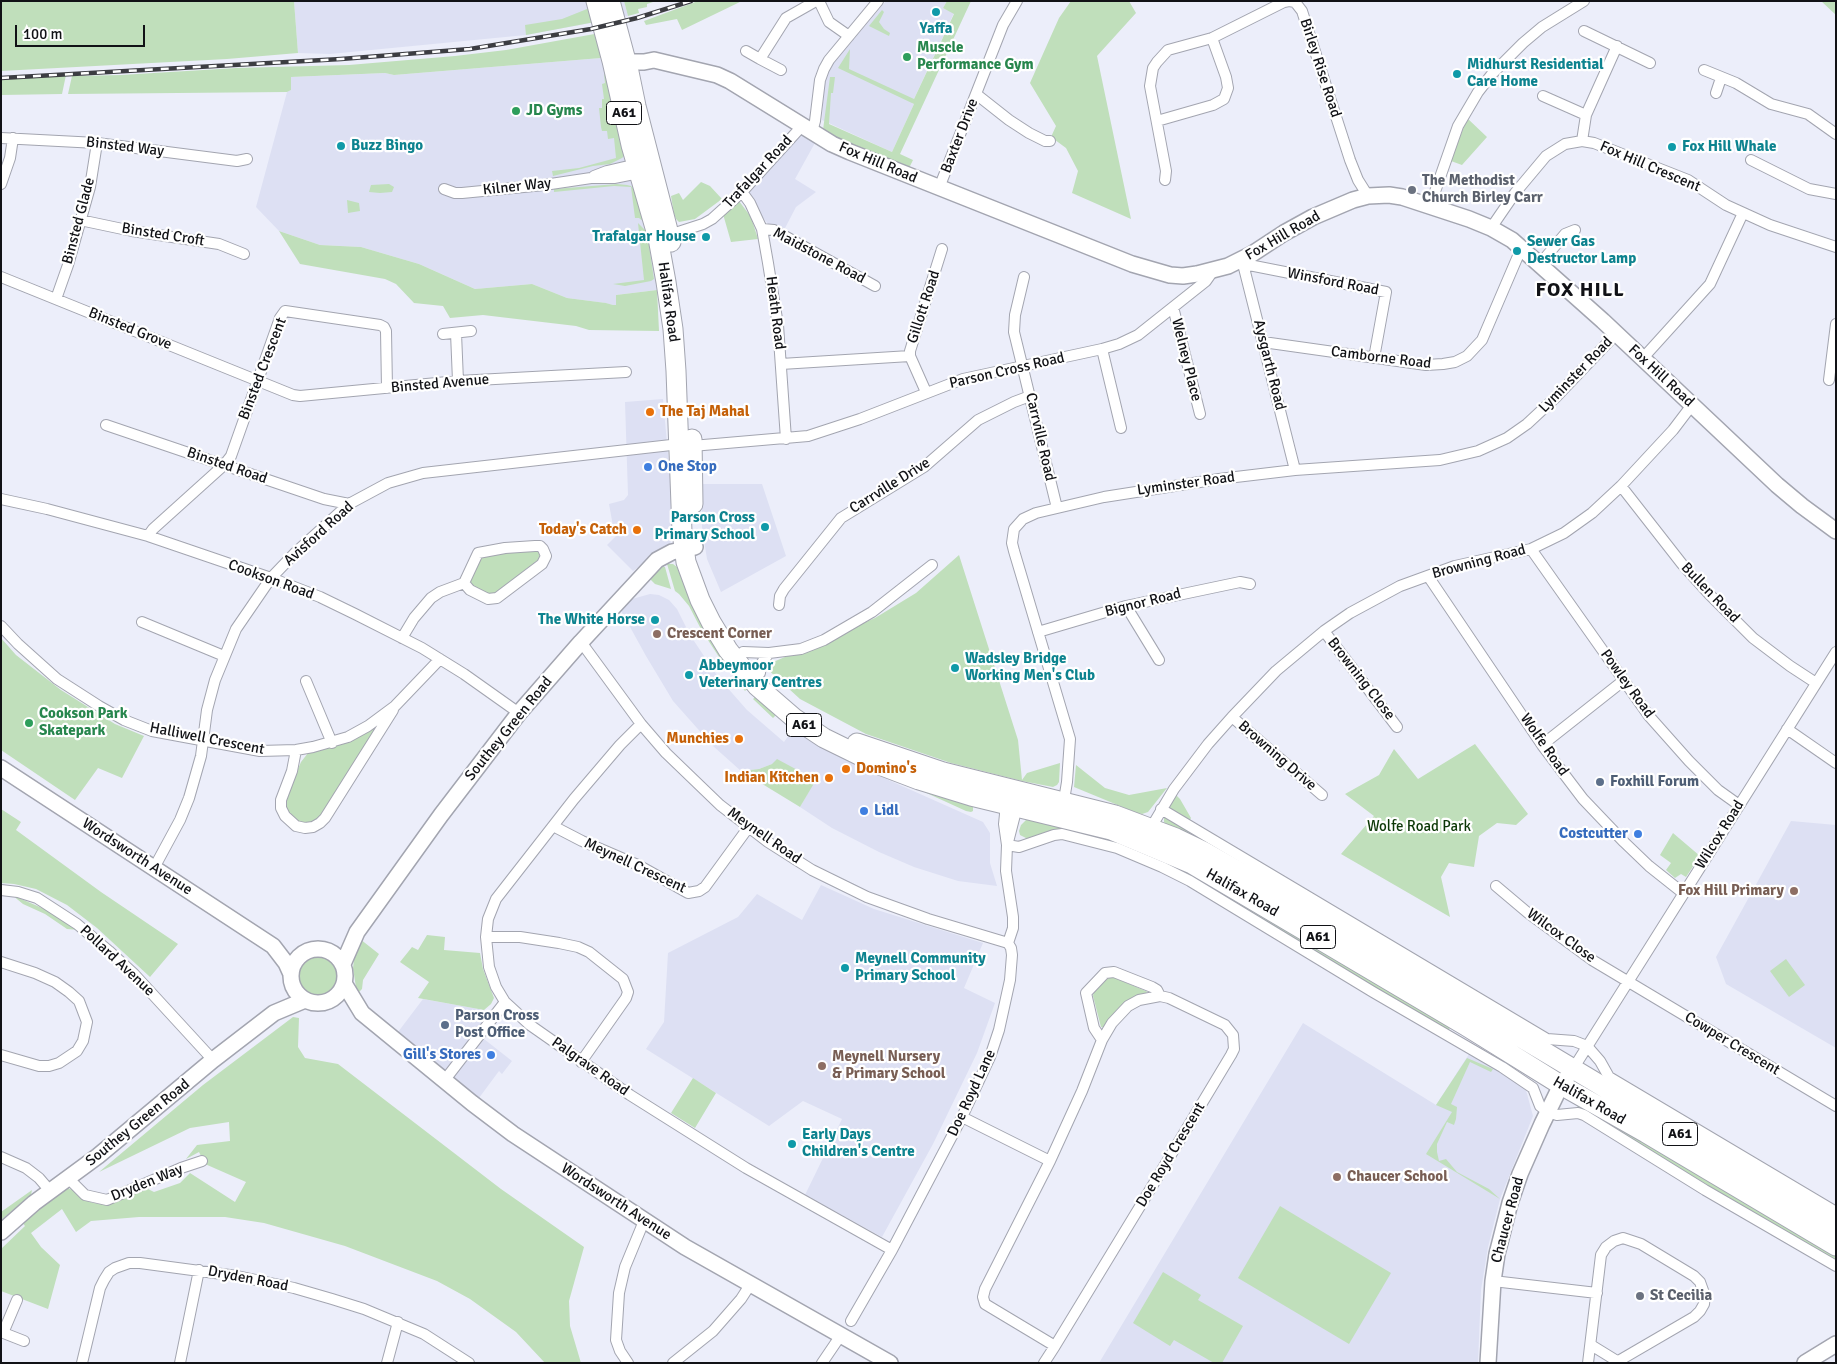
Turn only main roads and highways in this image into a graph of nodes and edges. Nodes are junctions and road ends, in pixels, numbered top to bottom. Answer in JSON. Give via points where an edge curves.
{"nodes":[{"id":1,"x":596,"y":1,"type":"edge"},
{"id":2,"x":610,"y":1,"type":"edge"},
{"id":3,"x":621,"y":58,"type":"junction"},
{"id":4,"x":690,"y":547,"type":"junction"},
{"id":5,"x":1013,"y":800,"type":"junction"},
{"id":6,"x":1148,"y":836,"type":"junction"},
{"id":7,"x":1836,"y":1226,"type":"edge"},
{"id":8,"x":1836,"y":1246,"type":"edge"}],
"edges":[{"from":1,"to":3,"type":"highway","number":"A61"},
{"from":2,"to":3,"type":"highway","number":"A61"},
{"from":3,"to":4,"type":"highway","name":"Halifax Road","number":"A61","via":[[643,168],[682,315]]},
{"from":4,"to":5,"type":"highway","name":"Halifax Road","number":"A61","via":[[711,596],[743,652],[799,710],[857,743]]},
{"from":4,"to":5,"type":"highway","name":"Halifax Road","number":"A61","via":[[691,576],[711,622],[728,650],[757,686],[794,718],[824,738],[919,780]]},
{"from":5,"to":6,"type":"highway","name":"Halifax Road","number":"A61","via":[[1062,809],[1111,830]]},
{"from":6,"to":7,"type":"highway","name":"Halifax Road","number":"A61","via":[[1203,851],[1242,872]]},
{"from":6,"to":8,"type":"highway","name":"Halifax Road","number":"A61"}]}
